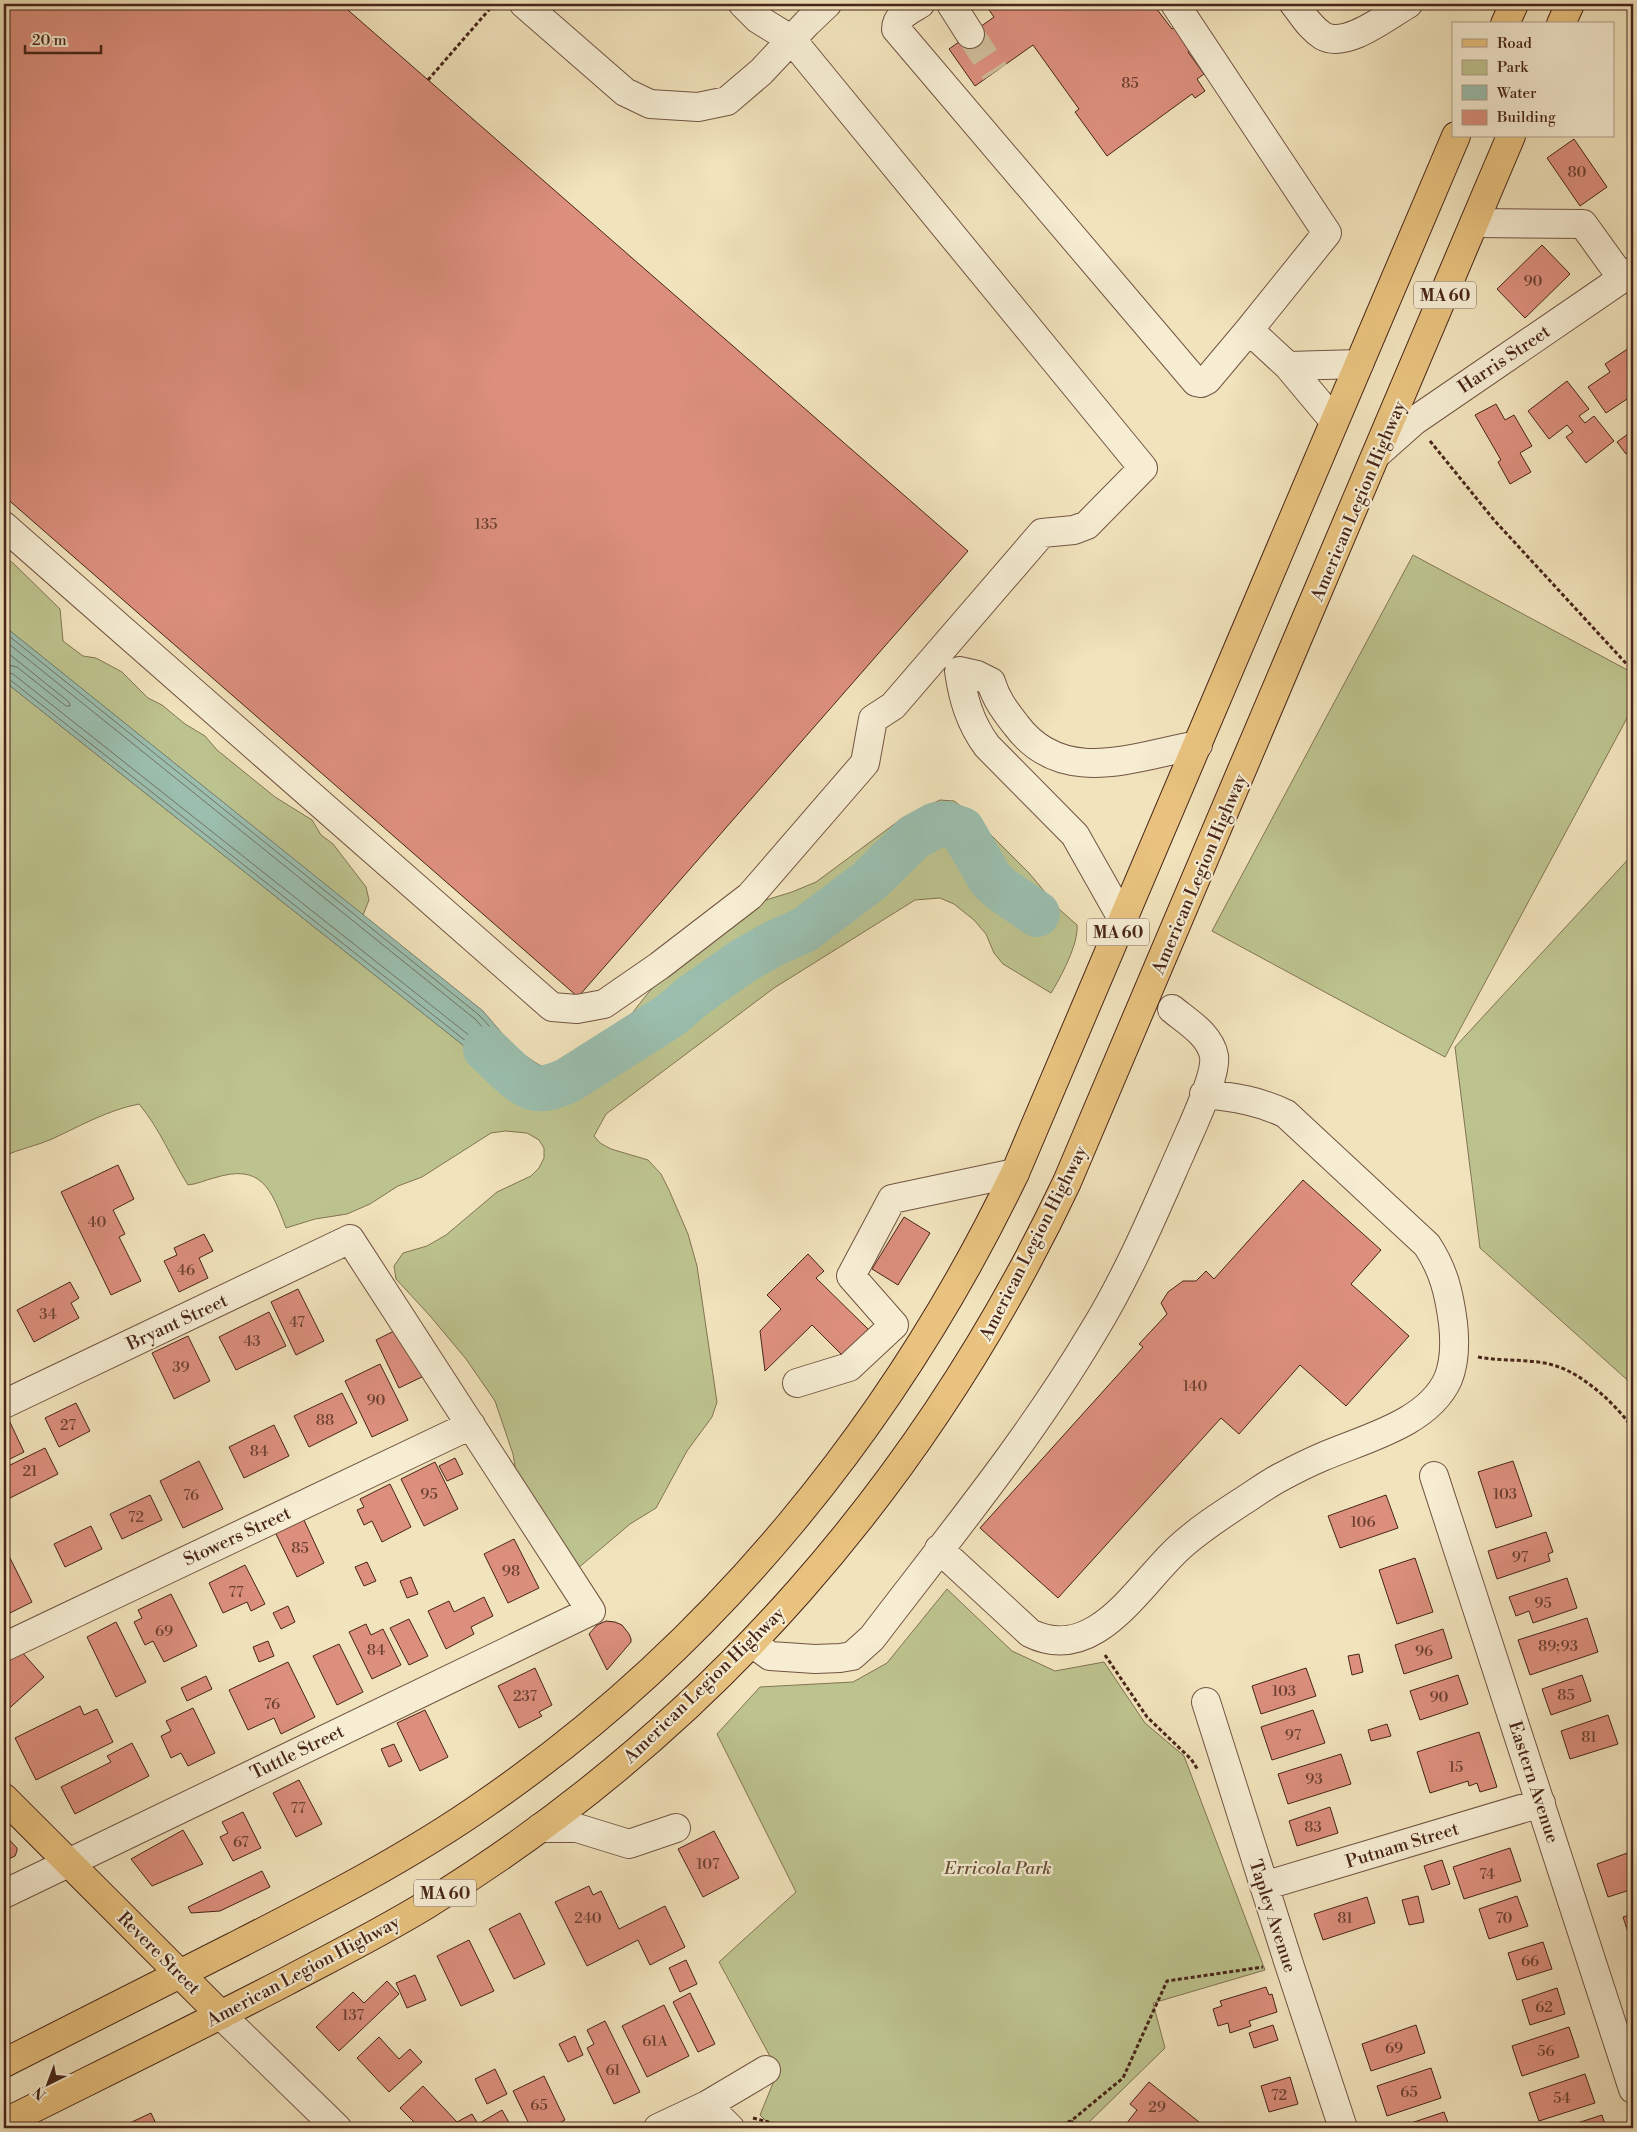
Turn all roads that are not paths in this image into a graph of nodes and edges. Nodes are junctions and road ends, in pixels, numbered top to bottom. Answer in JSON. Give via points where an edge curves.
{"nodes":[{"id":1,"x":524,"y":4,"type":"edge"},
{"id":2,"x":743,"y":4,"type":"edge"},
{"id":3,"x":827,"y":4,"type":"edge"},
{"id":4,"x":920,"y":4,"type":"edge"},
{"id":5,"x":951,"y":4,"type":"edge"},
{"id":6,"x":1175,"y":4,"type":"edge"},
{"id":7,"x":1294,"y":4,"type":"edge"},
{"id":8,"x":1408,"y":4,"type":"edge"},
{"id":9,"x":1514,"y":4,"type":"edge"},
{"id":10,"x":1570,"y":4,"type":"edge"},
{"id":11,"x":1506,"y":22,"type":"edge"},
{"id":12,"x":1562,"y":22,"type":"edge"},
{"id":13,"x":970,"y":34,"type":"tunnel mouth"},
{"id":14,"x":792,"y":40,"type":"junction"},
{"id":15,"x":1455,"y":138,"type":"edge"},
{"id":16,"x":1510,"y":138,"type":"edge"},
{"id":17,"x":1475,"y":223,"type":"junction"},
{"id":18,"x":1627,"y":274,"type":"edge"},
{"id":19,"x":1249,"y":330,"type":"junction"},
{"id":20,"x":1359,"y":364,"type":"junction"},
{"id":21,"x":1288,"y":366,"type":"junction"},
{"id":22,"x":1334,"y":421,"type":"junction"},
{"id":23,"x":1378,"y":453,"type":"junction"},
{"id":24,"x":4,"y":526,"type":"edge"},
{"id":25,"x":938,"y":654,"type":"junction"},
{"id":26,"x":959,"y":671,"type":"junction"},
{"id":27,"x":1198,"y":745,"type":"junction"},
{"id":28,"x":1123,"y":920,"type":"junction"},
{"id":29,"x":1172,"y":1009,"type":"dead end"},
{"id":30,"x":1204,"y":1094,"type":"junction"},
{"id":31,"x":1016,"y":1173,"type":"junction"},
{"id":32,"x":797,"y":1383,"type":"dead end"},
{"id":33,"x":4,"y":1404,"type":"edge"},
{"id":34,"x":471,"y":1425,"type":"junction"},
{"id":35,"x":1434,"y":1476,"type":"dead end"},
{"id":36,"x":939,"y":1549,"type":"junction"},
{"id":37,"x":752,"y":1643,"type":"junction"},
{"id":38,"x":4,"y":1647,"type":"edge"},
{"id":39,"x":1206,"y":1702,"type":"dead end"},
{"id":40,"x":4,"y":1798,"type":"edge"},
{"id":41,"x":1541,"y":1803,"type":"junction"},
{"id":42,"x":540,"y":1828,"type":"junction"},
{"id":43,"x":676,"y":1828,"type":"dead end"},
{"id":44,"x":68,"y":1862,"type":"junction"},
{"id":45,"x":1264,"y":1886,"type":"junction"},
{"id":46,"x":4,"y":1894,"type":"edge"},
{"id":47,"x":180,"y":1974,"type":"junction"},
{"id":48,"x":222,"y":2015,"type":"junction"},
{"id":49,"x":4,"y":2063,"type":"edge"},
{"id":50,"x":766,"y":2070,"type":"dead end"},
{"id":51,"x":1633,"y":2089,"type":"edge"},
{"id":52,"x":707,"y":2105,"type":"junction"},
{"id":53,"x":4,"y":2122,"type":"edge"},
{"id":54,"x":337,"y":2128,"type":"edge"},
{"id":55,"x":658,"y":2128,"type":"edge"},
{"id":56,"x":730,"y":2128,"type":"edge"},
{"id":57,"x":1344,"y":2128,"type":"edge"}],
"edges":[{"from":1,"to":14,"type":"street","via":[[625,92],[650,104],[698,107],[727,101],[762,72]]},
{"from":2,"to":14,"type":"street","via":[[758,19]]},
{"from":3,"to":14,"type":"street"},
{"from":4,"to":19,"type":"street","via":[[896,22],[896,29],[1196,382],[1201,384],[1207,380]]},
{"from":5,"to":13,"type":"street"},
{"from":6,"to":19,"type":"street","via":[[1327,233]]},
{"from":7,"to":8,"type":"street","via":[[1311,27],[1324,37],[1339,40],[1354,35]]},
{"from":9,"to":11,"type":"main road"},
{"from":10,"to":12,"type":"main road"},
{"from":14,"to":25,"type":"street","via":[[1143,468],[1087,525],[1074,530],[1042,533]]},
{"from":15,"to":20,"type":"main road","number":"MA 60"},
{"from":16,"to":17,"type":"main road","name":"American Legion Highway","number":"MA 60"},
{"from":17,"to":18,"type":"street","via":[[1583,224]]},
{"from":17,"to":23,"type":"main road","name":"American Legion Highway","number":"MA 60"},
{"from":18,"to":23,"type":"street","name":"Harris Street","via":[[1414,421]]},
{"from":19,"to":21,"type":"street"},
{"from":20,"to":21,"type":"street"},
{"from":20,"to":22,"type":"main road","number":"MA 60"},
{"from":21,"to":22,"type":"street"},
{"from":22,"to":27,"type":"main road","number":"MA 60"},
{"from":23,"to":37,"type":"main road","name":"American Legion Highway","number":"MA 60","via":[[1087,1139],[1026,1266],[980,1347],[904,1462],[845,1539]]},
{"from":24,"to":25,"type":"street","via":[[552,1007],[577,1009],[604,1004],[750,896],[865,763],[873,719],[894,706]]},
{"from":25,"to":26,"type":"street"},
{"from":26,"to":27,"type":"street","via":[[991,682],[996,698],[1021,732],[1038,748],[1056,756],[1077,762],[1110,763]]},
{"from":26,"to":28,"type":"street","via":[[962,695],[978,734],[1075,835]]},
{"from":27,"to":28,"type":"main road","number":"MA 60"},
{"from":28,"to":31,"type":"main road","number":"MA 60"},
{"from":29,"to":30,"type":"street","via":[[1199,1030],[1210,1044],[1214,1057],[1212,1074]]},
{"from":30,"to":36,"type":"street","via":[[1141,1243],[1094,1331],[1042,1410]]},
{"from":30,"to":36,"type":"street","via":[[1259,1102],[1286,1114],[1427,1245],[1443,1272],[1454,1326],[1452,1366],[1447,1380],[1428,1404],[1396,1428],[1279,1477],[1197,1532],[1111,1619],[1091,1633],[1076,1638],[1053,1640],[1030,1633]]},
{"from":31,"to":32,"type":"street","via":[[892,1199],[851,1276],[894,1325],[849,1367]]},
{"from":31,"to":47,"type":"main road","number":"MA 60","via":[[951,1297],[876,1413],[785,1530],[730,1592],[664,1658],[559,1749],[485,1804],[355,1884]]},
{"from":33,"to":34,"type":"street","name":"Bryant Street","via":[[350,1239]]},
{"from":34,"to":38,"type":"street","name":"Stowers Street"},
{"from":34,"to":44,"type":"street","name":"Tuttle Street","via":[[591,1611]]},
{"from":35,"to":41,"type":"street","name":"Eastern Avenue"},
{"from":36,"to":37,"type":"street","via":[[872,1638],[852,1656],[815,1659],[770,1656]]},
{"from":37,"to":42,"type":"main road","name":"American Legion Highway","number":"MA 60","via":[[650,1740]]},
{"from":39,"to":45,"type":"street","name":"Tapley Avenue"},
{"from":40,"to":44,"type":"main road","name":"Revere Street"},
{"from":41,"to":45,"type":"street","name":"Putnam Street"},
{"from":41,"to":51,"type":"street","name":"Eastern Avenue"},
{"from":42,"to":43,"type":"street","via":[[576,1828],[629,1844]]},
{"from":42,"to":48,"type":"main road","name":"American Legion Highway","number":"MA 60","via":[[424,1906]]},
{"from":44,"to":46,"type":"street","name":"Tuttle Street"},
{"from":44,"to":47,"type":"main road","name":"Revere Street"},
{"from":45,"to":57,"type":"street","name":"Tapley Avenue"},
{"from":47,"to":48,"type":"main road","name":"Revere Street"},
{"from":47,"to":49,"type":"main road","number":"MA 60"},
{"from":48,"to":53,"type":"main road","name":"American Legion Highway","number":"MA 60"},
{"from":48,"to":54,"type":"street","name":"Revere Street"},
{"from":50,"to":52,"type":"street"},
{"from":52,"to":55,"type":"street"},
{"from":52,"to":56,"type":"street"}]}
